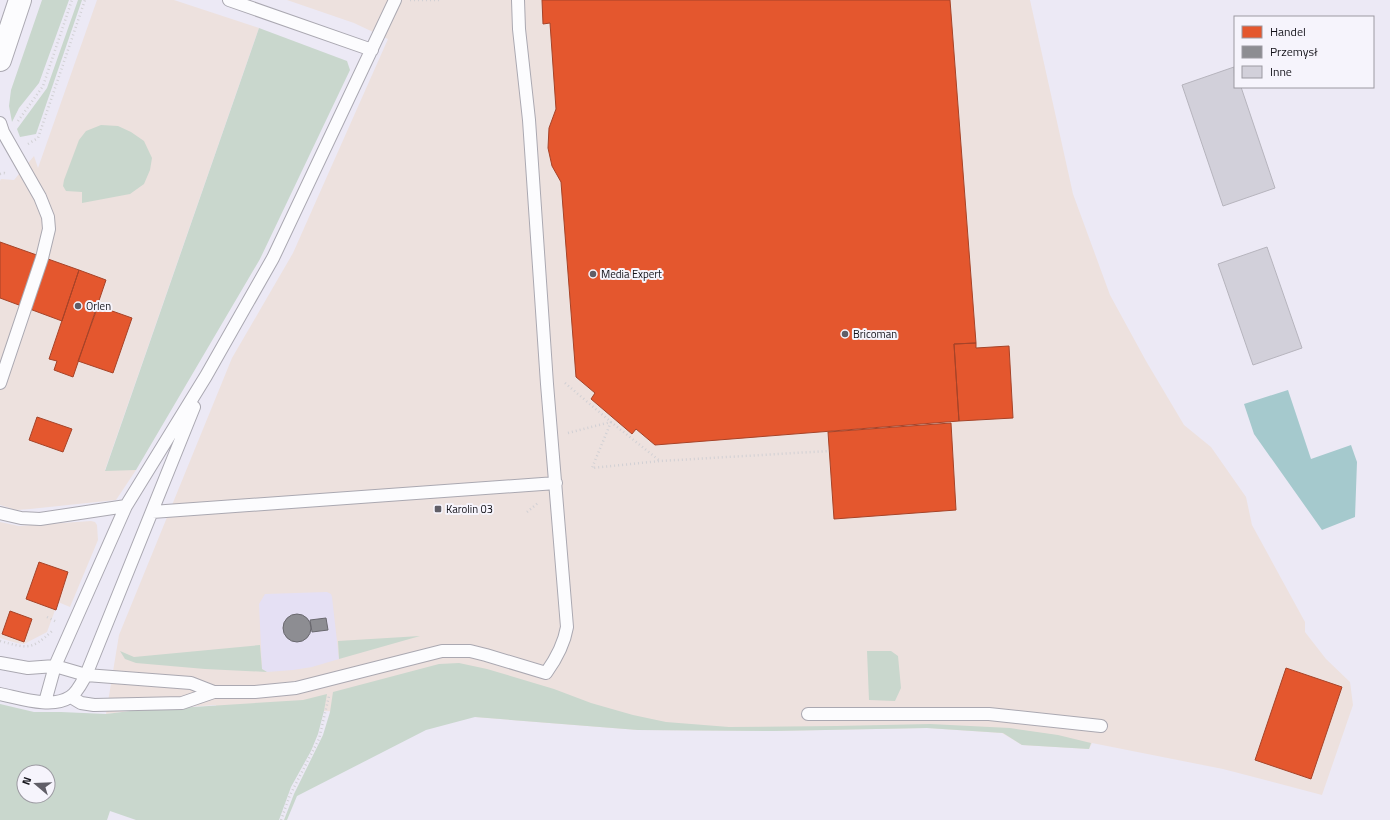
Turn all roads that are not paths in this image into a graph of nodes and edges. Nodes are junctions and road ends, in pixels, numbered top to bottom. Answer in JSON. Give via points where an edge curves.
{"nodes":[{"id":1,"x":20,"y":0,"type":"edge"},
{"id":2,"x":229,"y":0,"type":"edge"},
{"id":3,"x":395,"y":0,"type":"edge"},
{"id":4,"x":518,"y":0,"type":"edge"},
{"id":5,"x":372,"y":50,"type":"junction"},
{"id":6,"x":0,"y":60,"type":"edge"},
{"id":7,"x":0,"y":123,"type":"edge"},
{"id":8,"x":206,"y":376,"type":"junction"},
{"id":9,"x":0,"y":383,"type":"edge"},
{"id":10,"x":556,"y":483,"type":"junction"},
{"id":11,"x":126,"y":506,"type":"junction"},
{"id":12,"x":152,"y":512,"type":"junction"},
{"id":13,"x":0,"y":513,"type":"edge"},
{"id":14,"x":0,"y":663,"type":"edge"},
{"id":15,"x":55,"y":666,"type":"junction"},
{"id":16,"x":86,"y":675,"type":"junction"},
{"id":17,"x":214,"y":692,"type":"junction"},
{"id":18,"x":0,"y":694,"type":"edge"},
{"id":19,"x":70,"y":697,"type":"junction"},
{"id":20,"x":45,"y":702,"type":"junction"},
{"id":21,"x":808,"y":714,"type":"dead end"},
{"id":22,"x":1101,"y":726,"type":"dead end"}],
"edges":[{"from":1,"to":6,"type":"main road"},
{"from":2,"to":5,"type":"lane"},
{"from":3,"to":5,"type":"lane"},
{"from":4,"to":10,"type":"lane"},
{"from":5,"to":8,"type":"lane","via":[[274,258]]},
{"from":7,"to":9,"type":"lane","via":[[40,197],[48,217],[49,229],[42,258]]},
{"from":8,"to":11,"type":"lane"},
{"from":8,"to":12,"type":"lane"},
{"from":10,"to":12,"type":"lane"},
{"from":10,"to":17,"type":"lane","via":[[567,627],[561,648],[546,673],[475,652],[442,652],[296,688]]},
{"from":11,"to":13,"type":"lane","via":[[40,519]]},
{"from":11,"to":15,"type":"lane"},
{"from":12,"to":16,"type":"lane"},
{"from":14,"to":15,"type":"lane","via":[[28,668]]},
{"from":15,"to":16,"type":"lane"},
{"from":15,"to":20,"type":"lane"},
{"from":16,"to":17,"type":"lane","via":[[191,683]]},
{"from":16,"to":19,"type":"lane"},
{"from":17,"to":19,"type":"lane","via":[[182,703],[94,706]]},
{"from":18,"to":20,"type":"lane"},
{"from":19,"to":20,"type":"lane","via":[[57,702]]},
{"from":21,"to":22,"type":"lane","via":[[989,714]]}]}
